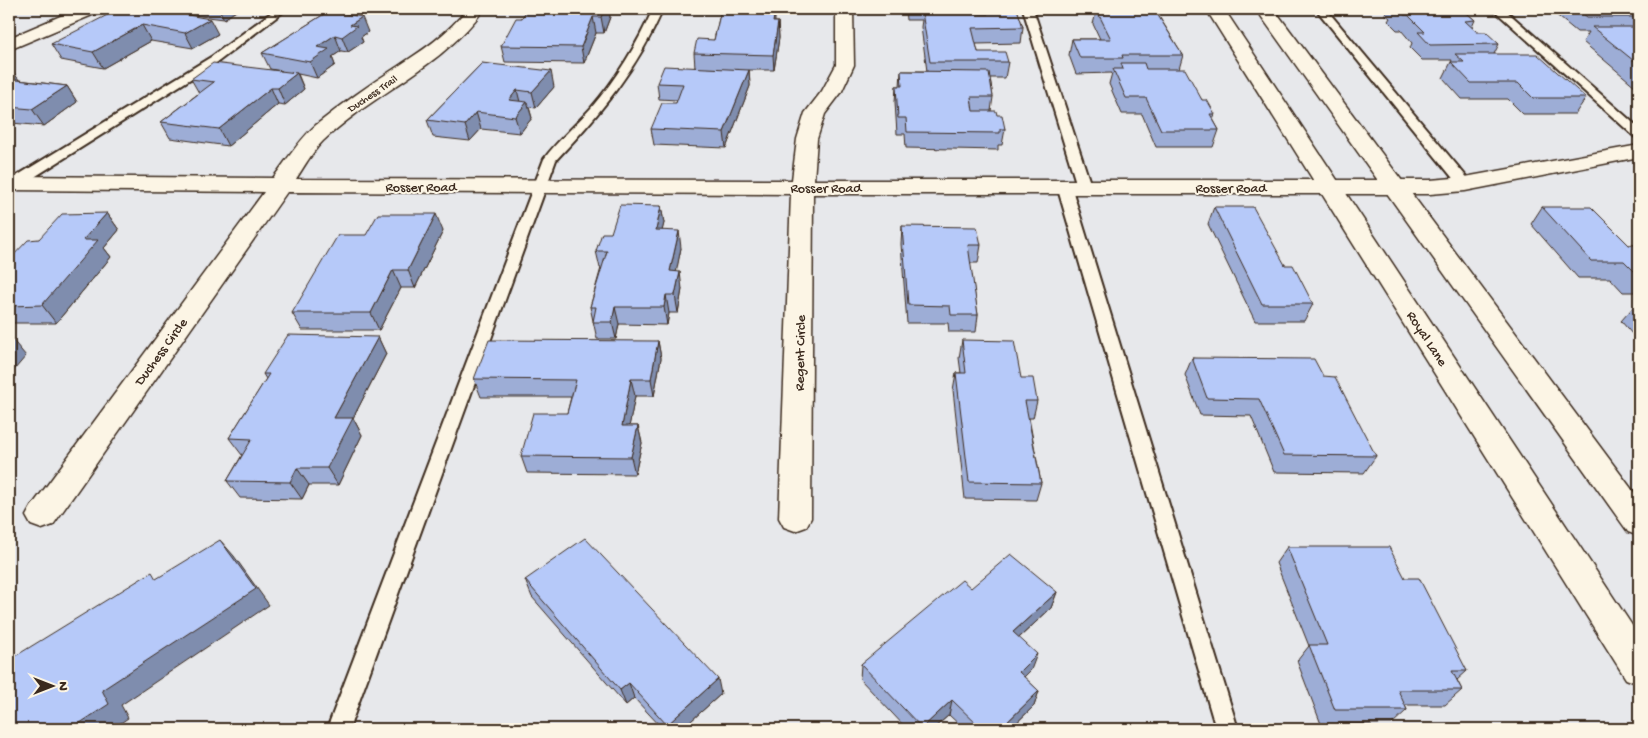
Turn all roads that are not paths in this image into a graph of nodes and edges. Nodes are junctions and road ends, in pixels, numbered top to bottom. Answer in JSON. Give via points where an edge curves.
{"nodes":[{"id":1,"x":91,"y":9,"type":"edge"},
{"id":2,"x":282,"y":9,"type":"edge"},
{"id":3,"x":475,"y":9,"type":"edge"},
{"id":4,"x":658,"y":9,"type":"edge"},
{"id":5,"x":844,"y":9,"type":"edge"},
{"id":6,"x":1028,"y":9,"type":"edge"},
{"id":7,"x":1215,"y":9,"type":"edge"},
{"id":8,"x":1265,"y":9,"type":"edge"},
{"id":9,"x":1321,"y":9,"type":"edge"},
{"id":10,"x":1498,"y":9,"type":"edge"},
{"id":11,"x":9,"y":45,"type":"edge"},
{"id":12,"x":1638,"y":149,"type":"edge"},
{"id":13,"x":1465,"y":184,"type":"junction"},
{"id":14,"x":11,"y":185,"type":"edge"},
{"id":15,"x":278,"y":186,"type":"junction"},
{"id":16,"x":1074,"y":186,"type":"junction"},
{"id":17,"x":539,"y":187,"type":"junction"},
{"id":18,"x":802,"y":187,"type":"junction"},
{"id":19,"x":1395,"y":187,"type":"junction"},
{"id":20,"x":1331,"y":188,"type":"junction"},
{"id":21,"x":42,"y":516,"type":"dead end"},
{"id":22,"x":795,"y":518,"type":"dead end"},
{"id":23,"x":1639,"y":523,"type":"edge"},
{"id":24,"x":1639,"y":668,"type":"edge"},
{"id":25,"x":338,"y":729,"type":"edge"},
{"id":26,"x":1227,"y":729,"type":"edge"}],
"edges":[{"from":1,"to":11,"type":"street"},
{"from":2,"to":14,"type":"lane","via":[[215,59]]},
{"from":3,"to":15,"type":"street","name":"Duchess Trail","via":[[449,41],[336,118],[313,139]]},
{"from":4,"to":17,"type":"lane","via":[[631,64],[598,110],[550,159]]},
{"from":5,"to":18,"type":"street","name":"Regent Circle","via":[[845,65],[831,93],[815,113],[807,139]]},
{"from":6,"to":16,"type":"lane"},
{"from":7,"to":20,"type":"street","name":"Royal Lane"},
{"from":8,"to":19,"type":"street"},
{"from":9,"to":13,"type":"lane"},
{"from":10,"to":12,"type":"lane"},
{"from":12,"to":13,"type":"street","name":"Rosser Road"},
{"from":13,"to":19,"type":"street","name":"Rosser Road"},
{"from":14,"to":15,"type":"street","name":"Rosser Road"},
{"from":15,"to":17,"type":"street","name":"Rosser Road"},
{"from":15,"to":21,"type":"street","name":"Duchess Circle"},
{"from":16,"to":18,"type":"street","name":"Rosser Road"},
{"from":16,"to":20,"type":"street","name":"Rosser Road"},
{"from":16,"to":26,"type":"lane"},
{"from":17,"to":18,"type":"street","name":"Rosser Road"},
{"from":17,"to":25,"type":"lane"},
{"from":18,"to":22,"type":"street","name":"Regent Circle"},
{"from":19,"to":20,"type":"street","name":"Rosser Road"},
{"from":19,"to":23,"type":"street"},
{"from":20,"to":24,"type":"street","name":"Royal Lane"}]}
